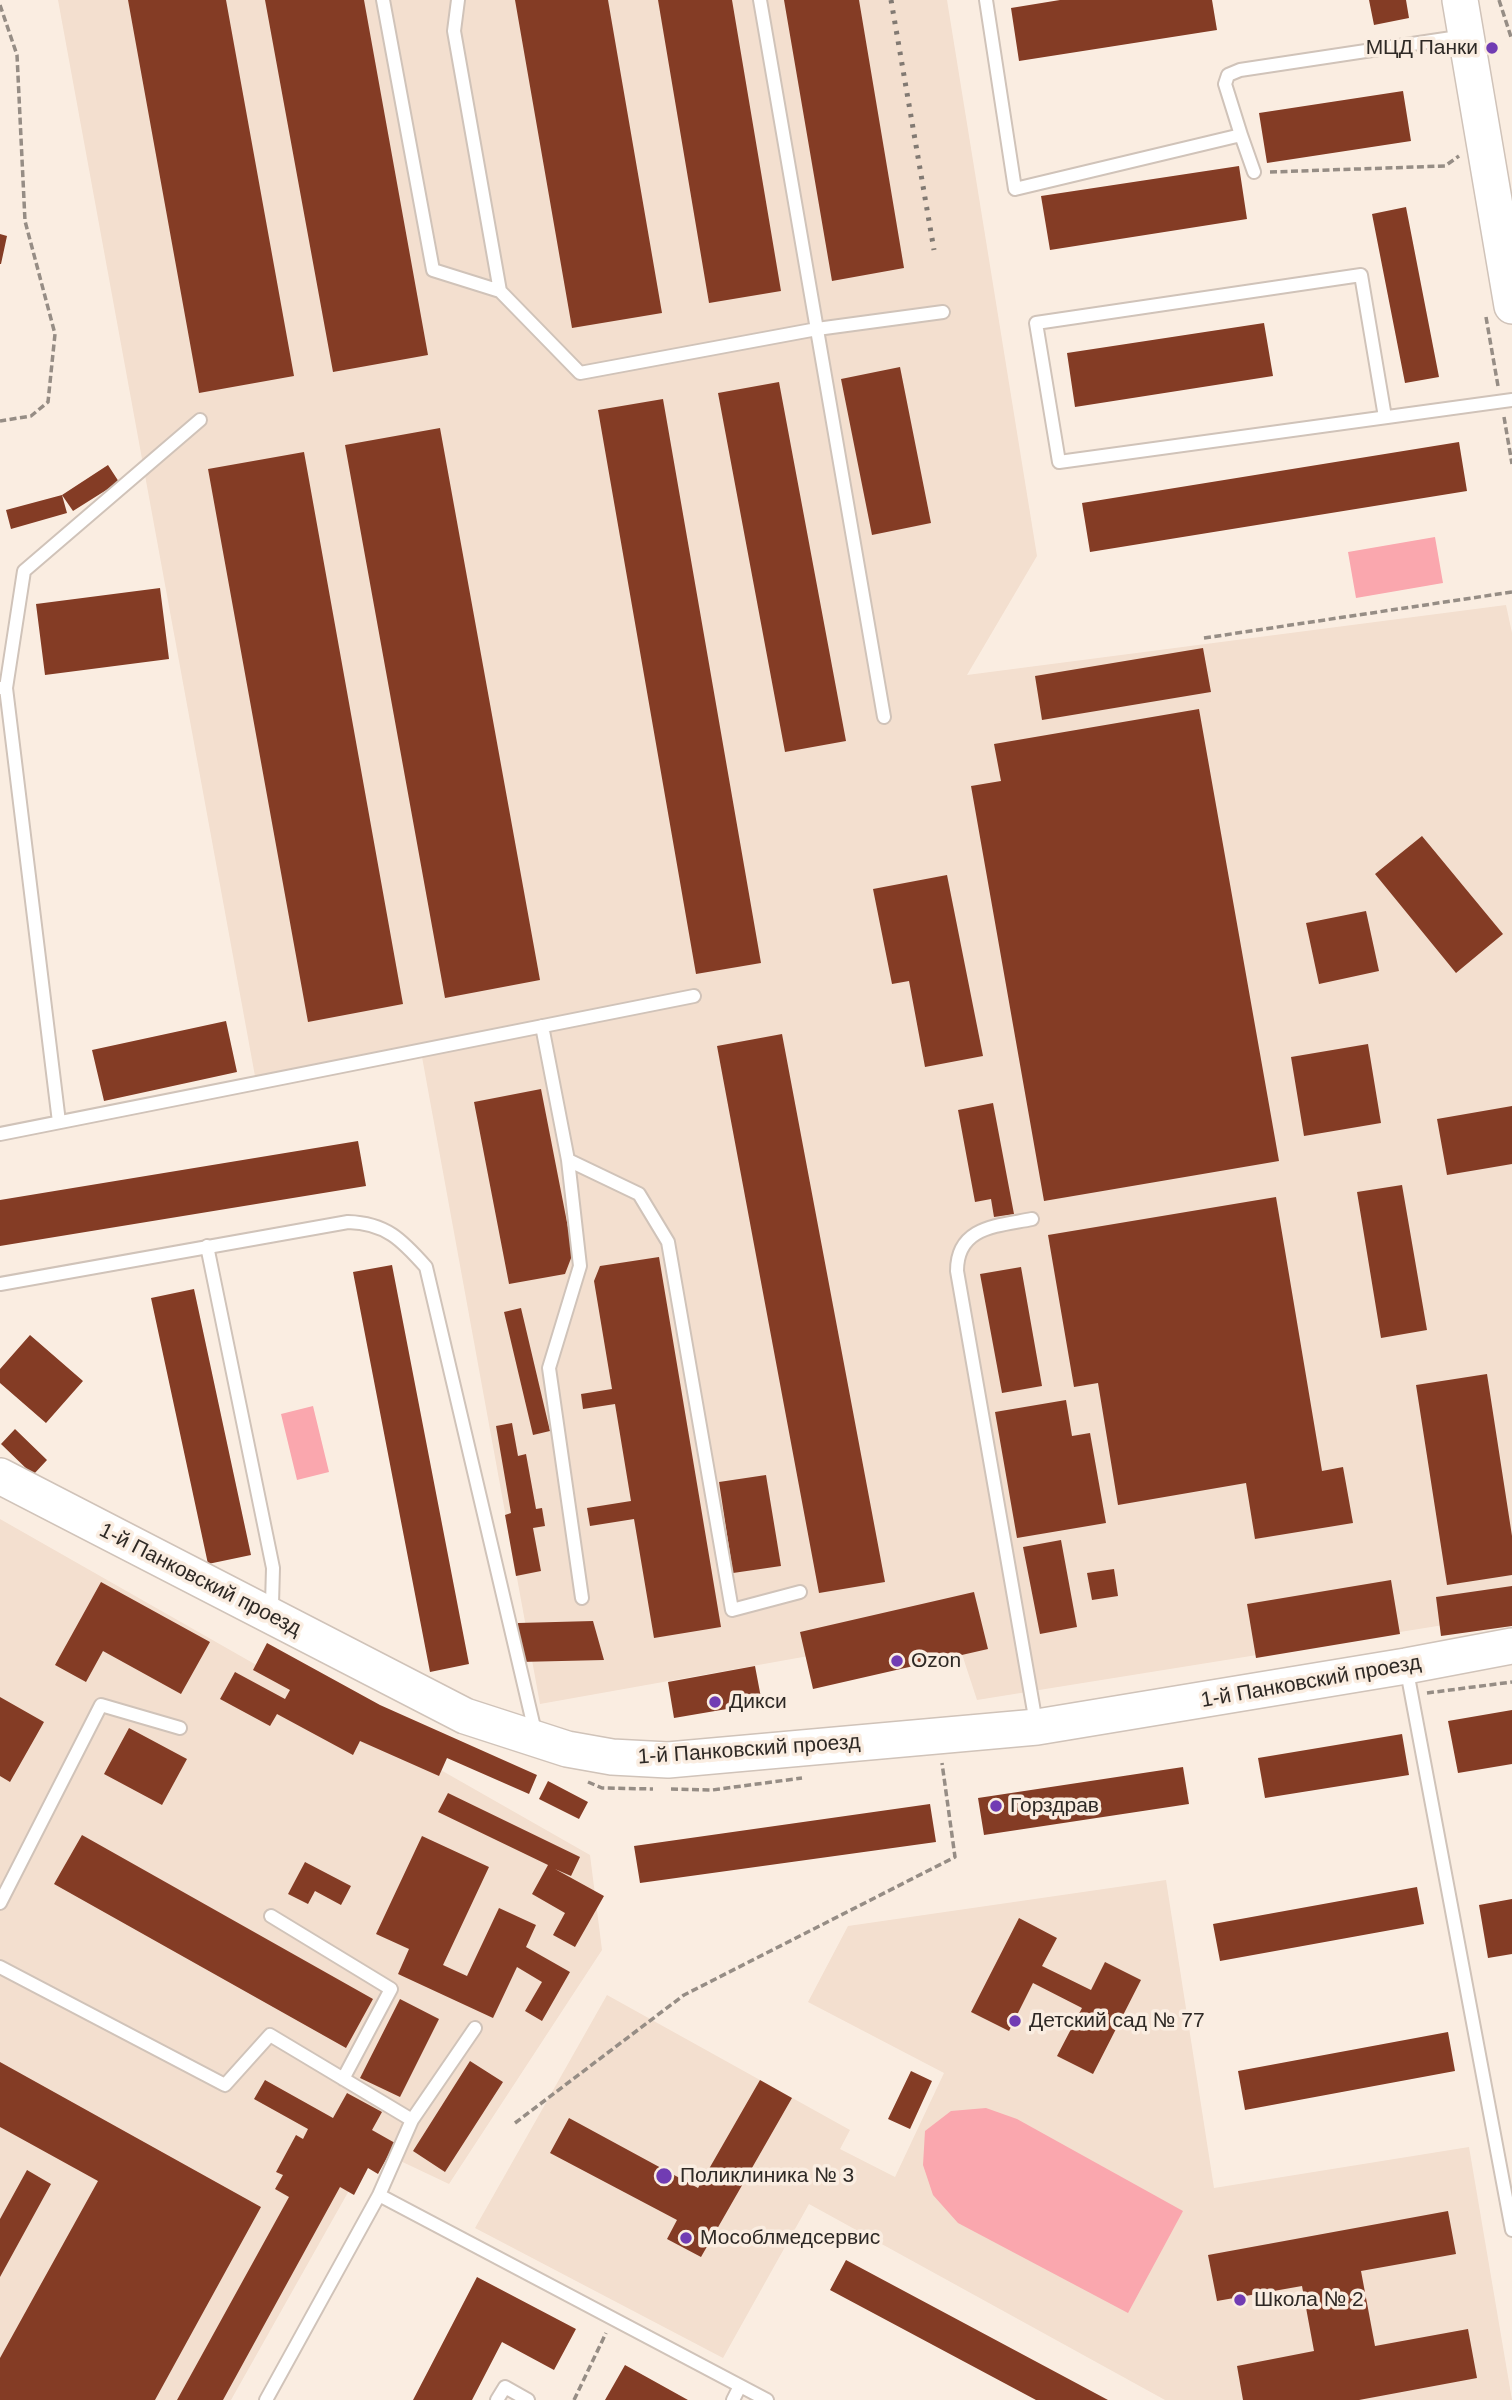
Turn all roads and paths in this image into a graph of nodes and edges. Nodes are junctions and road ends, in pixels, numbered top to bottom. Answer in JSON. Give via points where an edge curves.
{"nodes":[{"id":1,"x":383,"y":0,"type":"edge"},
{"id":2,"x":458,"y":0,"type":"edge"},
{"id":3,"x":760,"y":0,"type":"edge"},
{"id":4,"x":986,"y":0,"type":"edge"},
{"id":5,"x":1460,"y":0,"type":"edge"},
{"id":6,"x":1499,"y":0,"type":"edge"},
{"id":7,"x":0,"y":5,"type":"edge"},
{"id":8,"x":1466,"y":36,"type":"junction"},
{"id":9,"x":1512,"y":40,"type":"edge"},
{"id":10,"x":1241,"y":135,"type":"junction"},
{"id":11,"x":1466,"y":151,"type":"dead end"},
{"id":12,"x":1254,"y":172,"type":"joint"},
{"id":13,"x":500,"y":292,"type":"junction"},
{"id":14,"x":1512,"y":306,"type":"edge"},
{"id":15,"x":943,"y":312,"type":"dead end"},
{"id":16,"x":817,"y":329,"type":"junction"},
{"id":17,"x":1512,"y":400,"type":"edge"},
{"id":18,"x":1385,"y":417,"type":"junction"},
{"id":19,"x":200,"y":420,"type":"dead end"},
{"id":20,"x":0,"y":421,"type":"edge"},
{"id":21,"x":1512,"y":592,"type":"edge"},
{"id":22,"x":1204,"y":638,"type":"dead end"},
{"id":23,"x":3,"y":688,"type":"edge"},
{"id":24,"x":884,"y":717,"type":"dead end"},
{"id":25,"x":694,"y":996,"type":"dead end"},
{"id":26,"x":542,"y":1026,"type":"junction"},
{"id":27,"x":59,"y":1122,"type":"junction"},
{"id":28,"x":0,"y":1134,"type":"edge"},
{"id":29,"x":568,"y":1160,"type":"junction"},
{"id":30,"x":1032,"y":1219,"type":"dead end"},
{"id":31,"x":208,"y":1247,"type":"junction"},
{"id":32,"x":0,"y":1284,"type":"edge"},
{"id":33,"x":0,"y":1476,"type":"edge"},
{"id":34,"x":800,"y":1592,"type":"dead end"},
{"id":35,"x":582,"y":1598,"type":"dead end"},
{"id":36,"x":268,"y":1615,"type":"junction"},
{"id":37,"x":1512,"y":1646,"type":"edge"},
{"id":38,"x":1406,"y":1666,"type":"junction"},
{"id":39,"x":1037,"y":1727,"type":"junction"},
{"id":40,"x":180,"y":1728,"type":"dead end"},
{"id":41,"x":527,"y":1737,"type":"junction"},
{"id":42,"x":942,"y":1759,"type":"dead end"},
{"id":43,"x":0,"y":1903,"type":"edge"},
{"id":44,"x":271,"y":1916,"type":"dead end"},
{"id":45,"x":0,"y":1967,"type":"edge"},
{"id":46,"x":475,"y":2028,"type":"dead end"},
{"id":47,"x":343,"y":2079,"type":"junction"},
{"id":48,"x":412,"y":2120,"type":"junction"},
{"id":49,"x":515,"y":2123,"type":"dead end"},
{"id":50,"x":379,"y":2195,"type":"junction"},
{"id":51,"x":1512,"y":2230,"type":"edge"},
{"id":52,"x":613,"y":2319,"type":"junction"},
{"id":53,"x":740,"y":2386,"type":"junction"},
{"id":54,"x":266,"y":2400,"type":"edge"},
{"id":55,"x":497,"y":2400,"type":"edge"},
{"id":56,"x":528,"y":2400,"type":"edge"},
{"id":57,"x":573,"y":2400,"type":"edge"},
{"id":58,"x":733,"y":2400,"type":"edge"},
{"id":59,"x":767,"y":2400,"type":"edge"}],
"edges":[{"from":1,"to":13,"type":"lane","via":[[433,270]]},
{"from":2,"to":13,"type":"lane","via":[[454,31]]},
{"from":3,"to":16,"type":"lane"},
{"from":4,"to":10,"type":"lane","via":[[1015,188]]},
{"from":5,"to":8,"type":"street"},
{"from":6,"to":9,"type":"path"},
{"from":7,"to":20,"type":"path","via":[[18,55],[25,221],[55,334],[48,402],[31,416]]},
{"from":8,"to":10,"type":"lane","via":[[1228,75],[1225,84]]},
{"from":8,"to":14,"type":"street"},
{"from":10,"to":12,"type":"lane"},
{"from":11,"to":12,"type":"path","via":[[1445,166]]},
{"from":13,"to":16,"type":"lane","via":[[580,373]]},
{"from":15,"to":16,"type":"lane"},
{"from":16,"to":24,"type":"lane"},
{"from":17,"to":18,"type":"lane"},
{"from":18,"to":18,"type":"lane","via":[[1059,462],[1036,323],[1361,275]]},
{"from":19,"to":23,"type":"lane","via":[[24,571]]},
{"from":21,"to":22,"type":"path"},
{"from":23,"to":27,"type":"lane"},
{"from":25,"to":26,"type":"lane"},
{"from":26,"to":27,"type":"lane"},
{"from":26,"to":29,"type":"lane"},
{"from":27,"to":28,"type":"lane"},
{"from":29,"to":34,"type":"lane","via":[[639,1194],[668,1242],[732,1610]]},
{"from":29,"to":35,"type":"lane","via":[[580,1266],[549,1367]]},
{"from":30,"to":39,"type":"lane","via":[[983,1229],[971,1236],[961,1247],[957,1271]]},
{"from":31,"to":32,"type":"lane"},
{"from":31,"to":36,"type":"lane","via":[[273,1568]]},
{"from":31,"to":41,"type":"lane","via":[[348,1222],[366,1223],[384,1228],[426,1267],[533,1723]]},
{"from":33,"to":36,"type":"street","name":"1-й Панковский проезд"},
{"from":36,"to":41,"type":"street","name":"1-й Панковский проезд","via":[[465,1716]]},
{"from":37,"to":38,"type":"street","name":"1-й Панковский проезд"},
{"from":38,"to":39,"type":"street","name":"1-й Панковский проезд"},
{"from":38,"to":51,"type":"lane"},
{"from":39,"to":41,"type":"street","name":"1-й Панковский проезд","via":[[668,1760],[612,1758]]},
{"from":40,"to":43,"type":"lane","via":[[101,1705]]},
{"from":42,"to":49,"type":"path","via":[[955,1857],[684,1995]]},
{"from":44,"to":47,"type":"lane","via":[[391,1989]]},
{"from":45,"to":47,"type":"lane","via":[[225,2085],[270,2035]]},
{"from":46,"to":48,"type":"lane"},
{"from":47,"to":48,"type":"lane"},
{"from":48,"to":50,"type":"lane"},
{"from":50,"to":52,"type":"lane"},
{"from":50,"to":54,"type":"lane"},
{"from":52,"to":53,"type":"lane"},
{"from":52,"to":57,"type":"path"},
{"from":53,"to":58,"type":"lane"},
{"from":53,"to":59,"type":"lane"},
{"from":55,"to":56,"type":"lane","via":[[505,2387]]}]}
